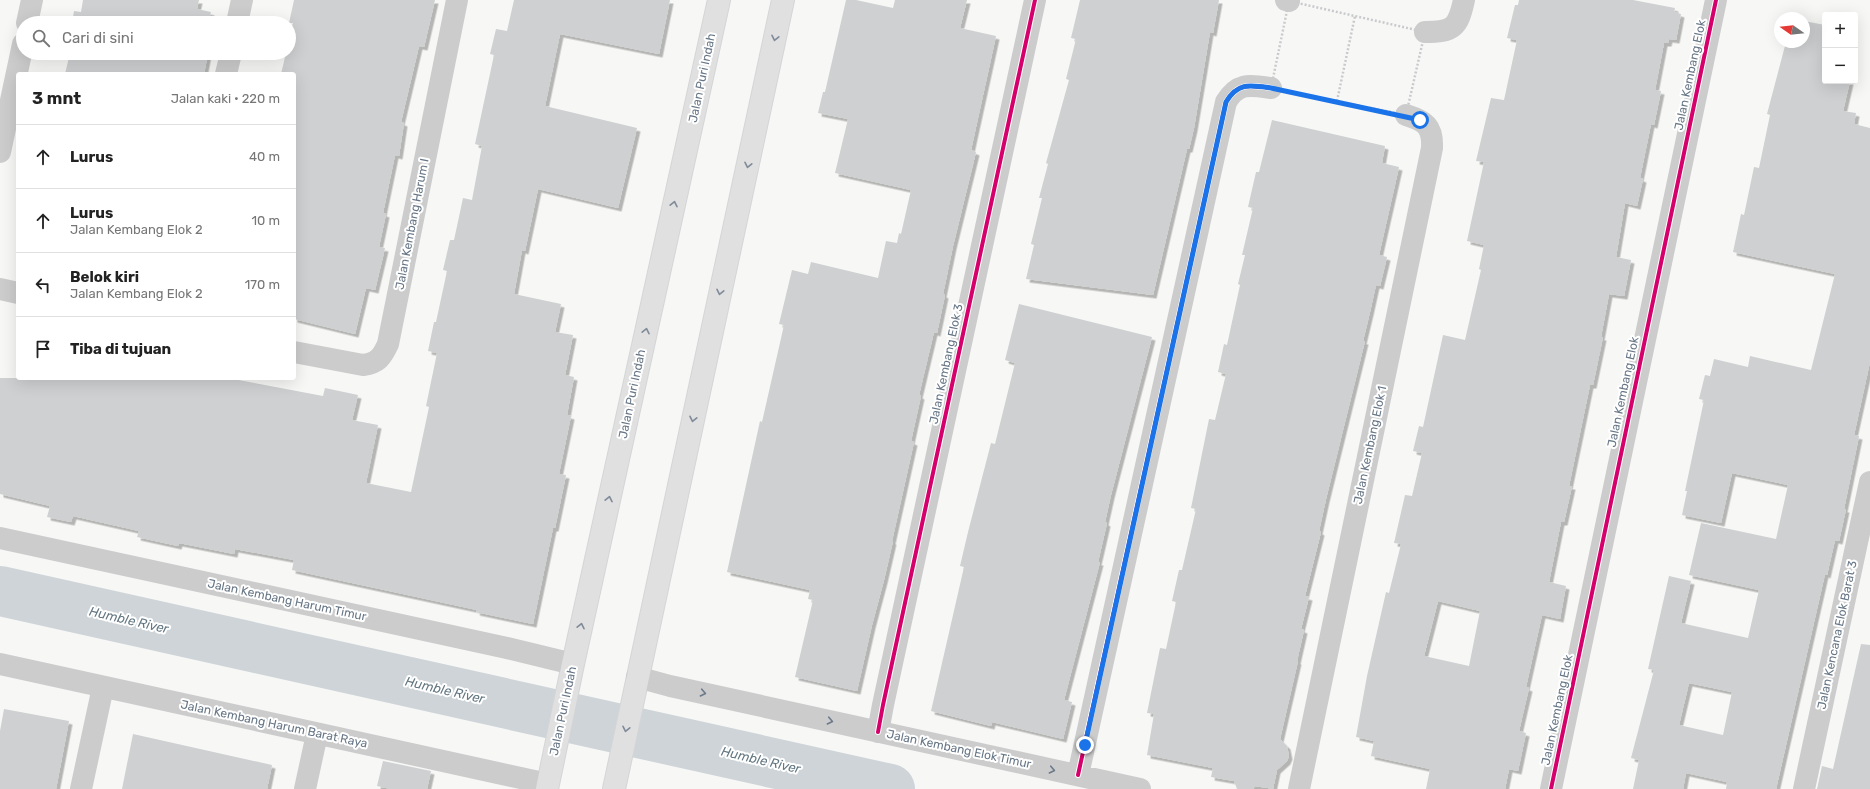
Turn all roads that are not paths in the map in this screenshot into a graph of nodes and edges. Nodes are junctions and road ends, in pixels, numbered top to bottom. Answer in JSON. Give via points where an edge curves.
{"nodes":[{"id":1,"x":32,"y":0,"type":"edge"},
{"id":2,"x":242,"y":0,"type":"edge"},
{"id":3,"x":457,"y":0,"type":"edge"},
{"id":4,"x":719,"y":0,"type":"edge"},
{"id":5,"x":783,"y":0,"type":"edge"},
{"id":6,"x":1035,"y":0,"type":"edge"},
{"id":7,"x":1464,"y":0,"type":"edge"},
{"id":8,"x":1716,"y":0,"type":"edge"},
{"id":9,"x":29,"y":16,"type":"edge"},
{"id":10,"x":239,"y":16,"type":"edge"},
{"id":11,"x":1425,"y":32,"type":"road end"},
{"id":12,"x":20,"y":60,"type":"edge"},
{"id":13,"x":229,"y":60,"type":"edge"},
{"id":14,"x":17,"y":72,"type":"edge"},
{"id":15,"x":226,"y":72,"type":"edge"},
{"id":16,"x":16,"y":77,"type":"edge"},
{"id":17,"x":1271,"y":88,"type":"road end"},
{"id":18,"x":1406,"y":116,"type":"road end"},
{"id":19,"x":0,"y":152,"type":"edge"},
{"id":20,"x":0,"y":289,"type":"edge"},
{"id":21,"x":16,"y":293,"type":"edge"},
{"id":22,"x":296,"y":352,"type":"edge"},
{"id":23,"x":1870,"y":482,"type":"edge"},
{"id":24,"x":0,"y":538,"type":"edge"},
{"id":25,"x":0,"y":664,"type":"edge"},
{"id":26,"x":572,"y":671,"type":"junction"},
{"id":27,"x":636,"y":684,"type":"junction"},
{"id":28,"x":103,"y":687,"type":"junction"},
{"id":29,"x":878,"y":732,"type":"junction"},
{"id":30,"x":317,"y":734,"type":"junction"},
{"id":31,"x":1078,"y":776,"type":"junction"},
{"id":32,"x":615,"y":782,"type":"edge"},
{"id":33,"x":548,"y":786,"type":"edge"},
{"id":34,"x":81,"y":789,"type":"edge"},
{"id":35,"x":305,"y":789,"type":"edge"},
{"id":36,"x":1140,"y":789,"type":"edge"},
{"id":37,"x":1299,"y":789,"type":"edge"},
{"id":38,"x":1550,"y":789,"type":"edge"},
{"id":39,"x":1804,"y":789,"type":"edge"}],
"edges":[{"from":1,"to":9,"type":"street"},
{"from":2,"to":10,"type":"street"},
{"from":3,"to":22,"type":"street","name":"Jalan Kembang Harum I","via":[[388,344],[382,356],[373,364],[363,365]]},
{"from":26,"to":4,"type":"main road","name":"Jalan Puri Indah","one_way":true},
{"from":5,"to":27,"type":"main road","one_way":true},
{"from":6,"to":29,"type":"street","name":"Jalan Kembang Elok 3"},
{"from":7,"to":11,"type":"street","via":[[1458,21],[1453,28]]},
{"from":8,"to":38,"type":"street","name":"Jalan Kembang Elok"},
{"from":12,"to":14,"type":"street"},
{"from":13,"to":15,"type":"street"},
{"from":16,"to":19,"type":"street"},
{"from":17,"to":31,"type":"street","via":[[1243,86],[1226,102]]},
{"from":18,"to":37,"type":"street","name":"Jalan Kembang Elok 1","via":[[1425,124],[1432,134],[1432,148]]},
{"from":20,"to":21,"type":"street"},
{"from":23,"to":39,"type":"street","name":"Jalan Kencana Elok Barat 3"},
{"from":24,"to":26,"type":"street","name":"Jalan Kembang Harum Timur","via":[[507,648]]},
{"from":25,"to":28,"type":"street","name":"Jalan Kembang Harum Barat Raya"},
{"from":26,"to":33,"type":"main road","name":"Jalan Puri Indah"},
{"from":27,"to":29,"type":"street","name":"Jalan Kembang Elok Timur","one_way":true},
{"from":27,"to":32,"type":"main road","one_way":true},
{"from":28,"to":30,"type":"street","name":"Jalan Kembang Harum Barat Raya"},
{"from":28,"to":34,"type":"street"},
{"from":29,"to":31,"type":"street","name":"Jalan Kembang Elok Timur","one_way":true},
{"from":30,"to":33,"type":"street","name":"Jalan Kembang Harum Barat Raya"},
{"from":30,"to":35,"type":"street"},
{"from":31,"to":36,"type":"street","name":"Jalan Kembang Elok Timur"}]}
